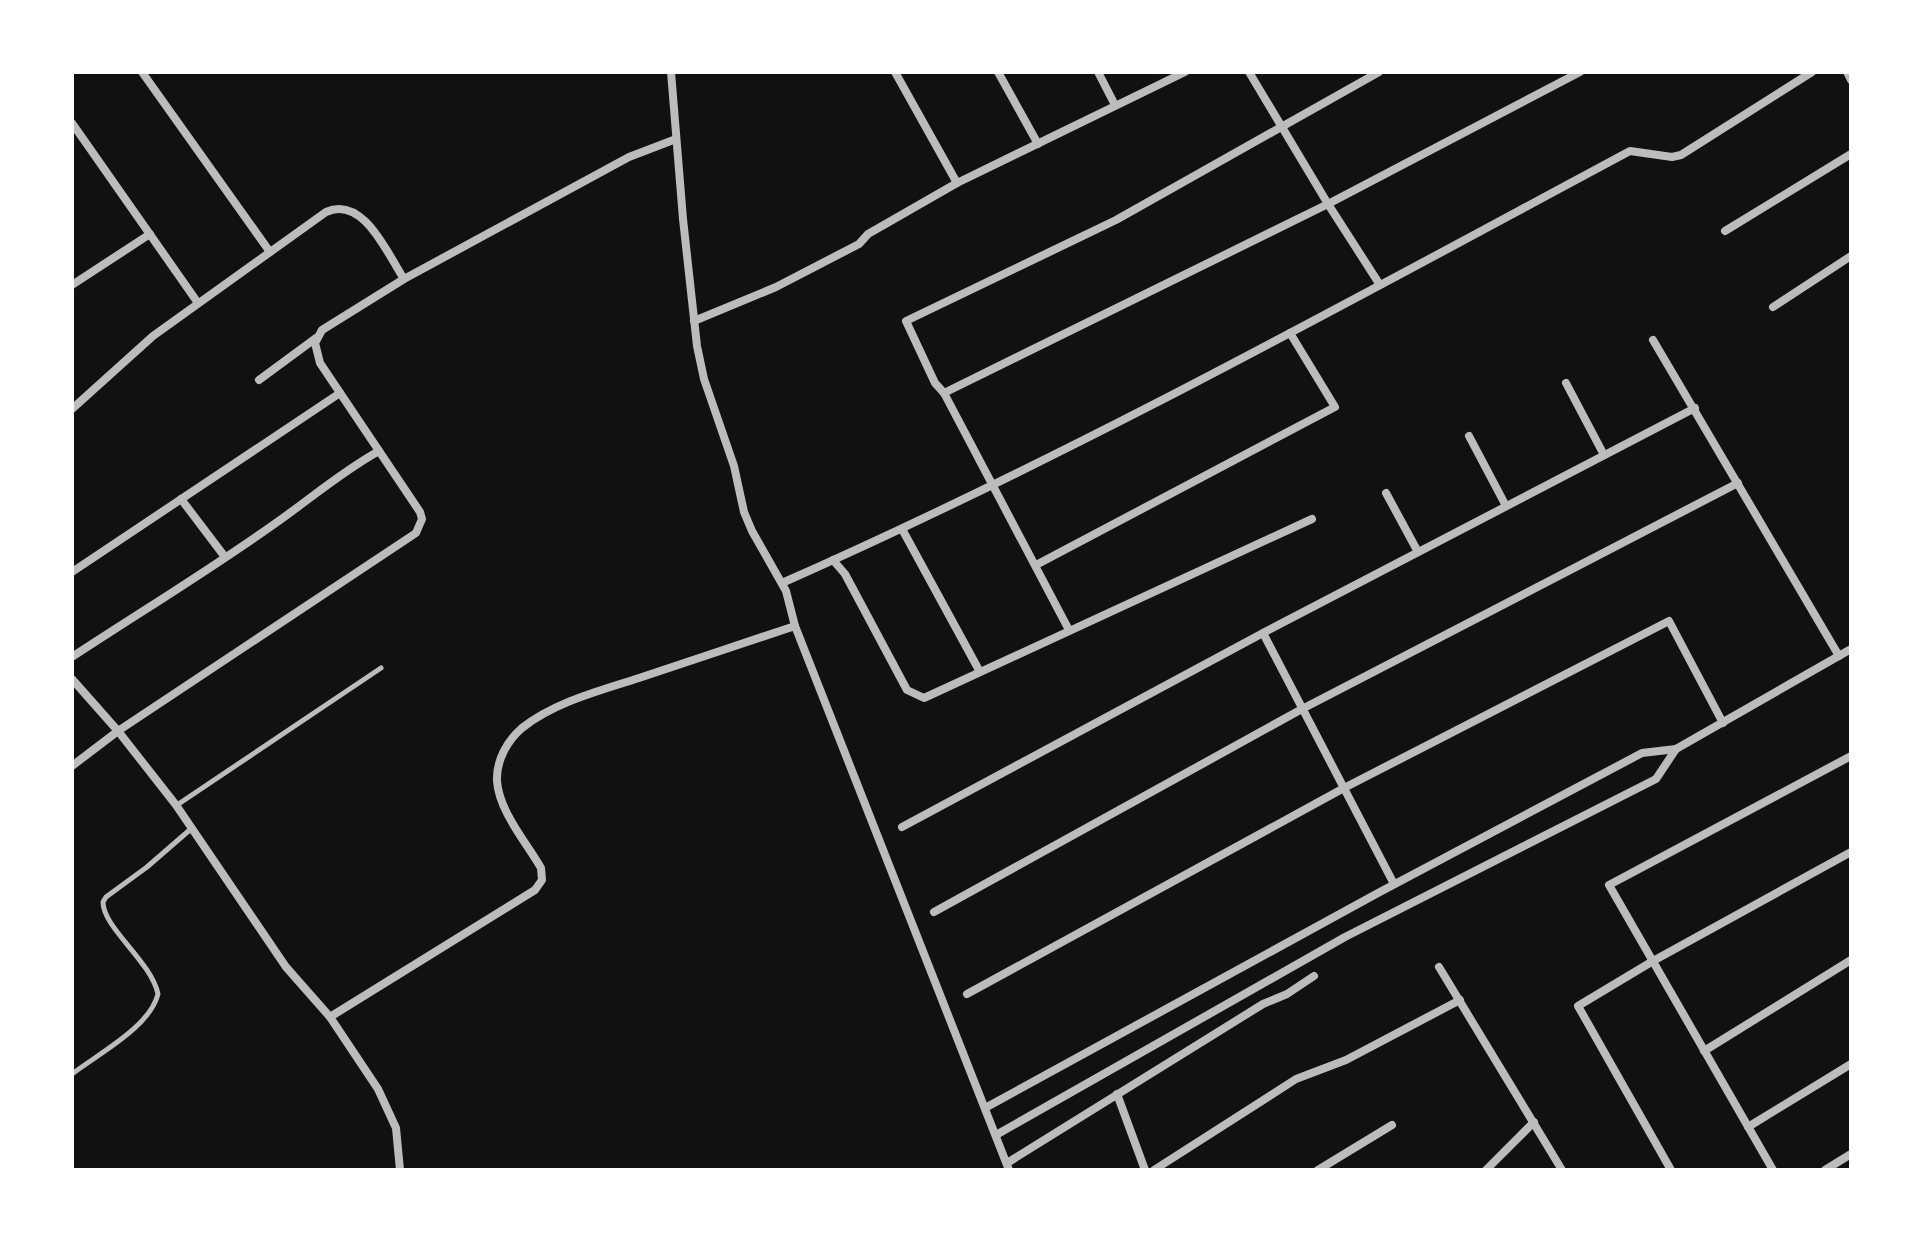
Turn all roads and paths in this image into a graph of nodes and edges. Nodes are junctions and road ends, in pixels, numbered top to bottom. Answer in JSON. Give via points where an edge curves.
{"nodes":[{"id":1,"x":142,"y":72,"type":"edge"},
{"id":2,"x":671,"y":72,"type":"edge"},
{"id":3,"x":895,"y":72,"type":"edge"},
{"id":4,"x":998,"y":72,"type":"edge"},
{"id":5,"x":1098,"y":72,"type":"edge"},
{"id":6,"x":1185,"y":72,"type":"edge"},
{"id":7,"x":1249,"y":72,"type":"edge"},
{"id":8,"x":1379,"y":72,"type":"edge"},
{"id":9,"x":1580,"y":72,"type":"edge"},
{"id":10,"x":1812,"y":72,"type":"edge"},
{"id":11,"x":1847,"y":72,"type":"edge"},
{"id":12,"x":1851,"y":80,"type":"edge"},
{"id":13,"x":1115,"y":105,"type":"junction"},
{"id":14,"x":72,"y":123,"type":"edge"},
{"id":15,"x":1281,"y":128,"type":"junction"},
{"id":16,"x":676,"y":139,"type":"junction"},
{"id":17,"x":1038,"y":144,"type":"junction"},
{"id":18,"x":1851,"y":154,"type":"edge"},
{"id":19,"x":957,"y":183,"type":"junction"},
{"id":20,"x":1328,"y":204,"type":"junction"},
{"id":21,"x":1725,"y":231,"type":"dead end"},
{"id":22,"x":150,"y":234,"type":"junction"},
{"id":23,"x":270,"y":252,"type":"junction"},
{"id":24,"x":1851,"y":256,"type":"edge"},
{"id":25,"x":404,"y":279,"type":"junction"},
{"id":26,"x":72,"y":285,"type":"edge"},
{"id":27,"x":1380,"y":285,"type":"junction"},
{"id":28,"x":198,"y":303,"type":"junction"},
{"id":29,"x":1773,"y":307,"type":"dead end"},
{"id":30,"x":694,"y":321,"type":"junction"},
{"id":31,"x":1290,"y":333,"type":"junction"},
{"id":32,"x":317,"y":337,"type":"junction"},
{"id":33,"x":1653,"y":340,"type":"dead end"},
{"id":34,"x":259,"y":380,"type":"dead end"},
{"id":35,"x":1566,"y":383,"type":"dead end"},
{"id":36,"x":340,"y":393,"type":"junction"},
{"id":37,"x":944,"y":393,"type":"junction"},
{"id":38,"x":1695,"y":408,"type":"junction"},
{"id":39,"x":72,"y":409,"type":"edge"},
{"id":40,"x":1469,"y":436,"type":"dead end"},
{"id":41,"x":379,"y":451,"type":"junction"},
{"id":42,"x":1604,"y":455,"type":"junction"},
{"id":43,"x":1738,"y":483,"type":"junction"},
{"id":44,"x":992,"y":484,"type":"junction"},
{"id":45,"x":1386,"y":493,"type":"dead end"},
{"id":46,"x":181,"y":499,"type":"junction"},
{"id":47,"x":1506,"y":506,"type":"junction"},
{"id":48,"x":1312,"y":519,"type":"dead end"},
{"id":49,"x":902,"y":529,"type":"junction"},
{"id":50,"x":1418,"y":552,"type":"junction"},
{"id":51,"x":225,"y":557,"type":"junction"},
{"id":52,"x":833,"y":560,"type":"junction"},
{"id":53,"x":1036,"y":565,"type":"junction"},
{"id":54,"x":72,"y":572,"type":"edge"},
{"id":55,"x":782,"y":583,"type":"junction"},
{"id":56,"x":795,"y":626,"type":"junction"},
{"id":57,"x":1069,"y":630,"type":"junction"},
{"id":58,"x":1263,"y":633,"type":"junction"},
{"id":59,"x":1851,"y":649,"type":"edge"},
{"id":60,"x":1839,"y":656,"type":"junction"},
{"id":61,"x":72,"y":657,"type":"edge"},
{"id":62,"x":381,"y":668,"type":"dead end"},
{"id":63,"x":980,"y":672,"type":"junction"},
{"id":64,"x":72,"y":679,"type":"edge"},
{"id":65,"x":1302,"y":709,"type":"junction"},
{"id":66,"x":1723,"y":723,"type":"junction"},
{"id":67,"x":118,"y":731,"type":"junction"},
{"id":68,"x":1676,"y":749,"type":"junction"},
{"id":69,"x":1851,"y":756,"type":"edge"},
{"id":70,"x":72,"y":766,"type":"edge"},
{"id":71,"x":1344,"y":788,"type":"junction"},
{"id":72,"x":176,"y":805,"type":"junction"},
{"id":73,"x":902,"y":827,"type":"dead end"},
{"id":74,"x":193,"y":828,"type":"junction"},
{"id":75,"x":1851,"y":852,"type":"edge"},
{"id":76,"x":1394,"y":884,"type":"junction"},
{"id":77,"x":934,"y":912,"type":"dead end"},
{"id":78,"x":1851,"y":960,"type":"edge"},
{"id":79,"x":1653,"y":961,"type":"junction"},
{"id":80,"x":1439,"y":967,"type":"dead end"},
{"id":81,"x":1314,"y":976,"type":"dead end"},
{"id":82,"x":967,"y":994,"type":"dead end"},
{"id":83,"x":1460,"y":1000,"type":"junction"},
{"id":84,"x":330,"y":1017,"type":"junction"},
{"id":85,"x":1704,"y":1051,"type":"junction"},
{"id":86,"x":1851,"y":1064,"type":"edge"},
{"id":87,"x":72,"y":1074,"type":"edge"},
{"id":88,"x":1117,"y":1094,"type":"junction"},
{"id":89,"x":985,"y":1108,"type":"junction"},
{"id":90,"x":1534,"y":1122,"type":"junction"},
{"id":91,"x":1392,"y":1125,"type":"dead end"},
{"id":92,"x":1748,"y":1127,"type":"junction"},
{"id":93,"x":996,"y":1135,"type":"junction"},
{"id":94,"x":1851,"y":1154,"type":"edge"},
{"id":95,"x":1008,"y":1166,"type":"edge"},
{"id":96,"x":400,"y":1170,"type":"edge"},
{"id":97,"x":1145,"y":1170,"type":"edge"},
{"id":98,"x":1154,"y":1170,"type":"edge"},
{"id":99,"x":1318,"y":1170,"type":"edge"},
{"id":100,"x":1486,"y":1170,"type":"edge"},
{"id":101,"x":1562,"y":1170,"type":"edge"},
{"id":102,"x":1671,"y":1170,"type":"edge"},
{"id":103,"x":1773,"y":1170,"type":"edge"},
{"id":104,"x":1825,"y":1170,"type":"edge"}],
"edges":[{"from":1,"to":23,"type":"street"},
{"from":2,"to":16,"type":"street"},
{"from":3,"to":19,"type":"street"},
{"from":4,"to":17,"type":"street"},
{"from":5,"to":13,"type":"street"},
{"from":6,"to":13,"type":"street"},
{"from":7,"to":15,"type":"street"},
{"from":8,"to":15,"type":"street"},
{"from":9,"to":20,"type":"street"},
{"from":10,"to":27,"type":"street","via":[[1681,155],[1630,151]]},
{"from":11,"to":12,"type":"street"},
{"from":13,"to":17,"type":"street"},
{"from":14,"to":22,"type":"street"},
{"from":15,"to":20,"type":"street"},
{"from":15,"to":37,"type":"street","via":[[1116,220],[906,321]]},
{"from":16,"to":25,"type":"street","via":[[629,157]]},
{"from":16,"to":30,"type":"street"},
{"from":17,"to":19,"type":"street"},
{"from":18,"to":21,"type":"street"},
{"from":19,"to":30,"type":"street","via":[[859,244]]},
{"from":20,"to":27,"type":"street"},
{"from":20,"to":37,"type":"street"},
{"from":22,"to":26,"type":"street"},
{"from":22,"to":28,"type":"street"},
{"from":23,"to":25,"type":"street","via":[[326,212],[346,207],[364,219]]},
{"from":23,"to":28,"type":"street"},
{"from":24,"to":29,"type":"street"},
{"from":25,"to":32,"type":"street"},
{"from":27,"to":31,"type":"street"},
{"from":28,"to":39,"type":"street"},
{"from":30,"to":55,"type":"street","via":[[704,379],[744,512]]},
{"from":31,"to":44,"type":"street"},
{"from":31,"to":53,"type":"street","via":[[1335,407]]},
{"from":32,"to":34,"type":"street"},
{"from":32,"to":36,"type":"street","via":[[320,363]]},
{"from":33,"to":38,"type":"street"},
{"from":35,"to":42,"type":"street"},
{"from":36,"to":41,"type":"street"},
{"from":36,"to":46,"type":"street"},
{"from":37,"to":44,"type":"street"},
{"from":38,"to":42,"type":"street"},
{"from":38,"to":43,"type":"street"},
{"from":40,"to":47,"type":"street"},
{"from":41,"to":51,"type":"street"},
{"from":41,"to":67,"type":"street","via":[[420,512],[416,533]]},
{"from":42,"to":47,"type":"street"},
{"from":43,"to":60,"type":"street"},
{"from":43,"to":65,"type":"street"},
{"from":44,"to":49,"type":"street"},
{"from":44,"to":53,"type":"street"},
{"from":45,"to":50,"type":"street"},
{"from":46,"to":51,"type":"street"},
{"from":46,"to":54,"type":"street"},
{"from":47,"to":50,"type":"street"},
{"from":48,"to":57,"type":"street"},
{"from":49,"to":52,"type":"street"},
{"from":49,"to":63,"type":"street"},
{"from":50,"to":58,"type":"street"},
{"from":51,"to":61,"type":"street"},
{"from":52,"to":55,"type":"street"},
{"from":52,"to":63,"type":"street","via":[[907,690],[924,698]]},
{"from":53,"to":57,"type":"street"},
{"from":55,"to":56,"type":"street"},
{"from":56,"to":84,"type":"street","via":[[582,697],[520,730],[498,764],[497,781],[500,800],[541,868],[542,880],[535,890]]},
{"from":56,"to":89,"type":"street"},
{"from":57,"to":63,"type":"street"},
{"from":58,"to":65,"type":"street"},
{"from":58,"to":73,"type":"street"},
{"from":59,"to":60,"type":"street"},
{"from":60,"to":66,"type":"street"},
{"from":62,"to":72,"type":"lane"},
{"from":64,"to":67,"type":"street"},
{"from":65,"to":71,"type":"street"},
{"from":65,"to":77,"type":"street"},
{"from":66,"to":68,"type":"street"},
{"from":66,"to":71,"type":"street","via":[[1669,621]]},
{"from":67,"to":70,"type":"street"},
{"from":67,"to":72,"type":"street"},
{"from":68,"to":76,"type":"street","via":[[1642,753]]},
{"from":68,"to":93,"type":"street","via":[[1656,779],[1345,937]]},
{"from":69,"to":79,"type":"street","via":[[1609,885]]},
{"from":71,"to":76,"type":"street"},
{"from":71,"to":82,"type":"street"},
{"from":72,"to":74,"type":"street"},
{"from":74,"to":84,"type":"street","via":[[286,967]]},
{"from":74,"to":87,"type":"lane","via":[[103,902],[105,915],[142,961],[158,994],[136,1027]]},
{"from":75,"to":79,"type":"street"},
{"from":76,"to":89,"type":"street"},
{"from":78,"to":85,"type":"street"},
{"from":79,"to":85,"type":"street"},
{"from":79,"to":102,"type":"street","via":[[1578,1006]]},
{"from":80,"to":83,"type":"street"},
{"from":81,"to":88,"type":"street"},
{"from":83,"to":90,"type":"street"},
{"from":83,"to":98,"type":"street","via":[[1346,1060],[1296,1079]]},
{"from":84,"to":96,"type":"street","via":[[378,1089],[396,1128]]},
{"from":85,"to":92,"type":"street"},
{"from":86,"to":92,"type":"street"},
{"from":88,"to":95,"type":"street"},
{"from":88,"to":97,"type":"street"},
{"from":89,"to":93,"type":"street"},
{"from":90,"to":100,"type":"street"},
{"from":90,"to":101,"type":"street"},
{"from":91,"to":99,"type":"street"},
{"from":92,"to":103,"type":"street"},
{"from":93,"to":95,"type":"street"},
{"from":94,"to":104,"type":"street"}]}
